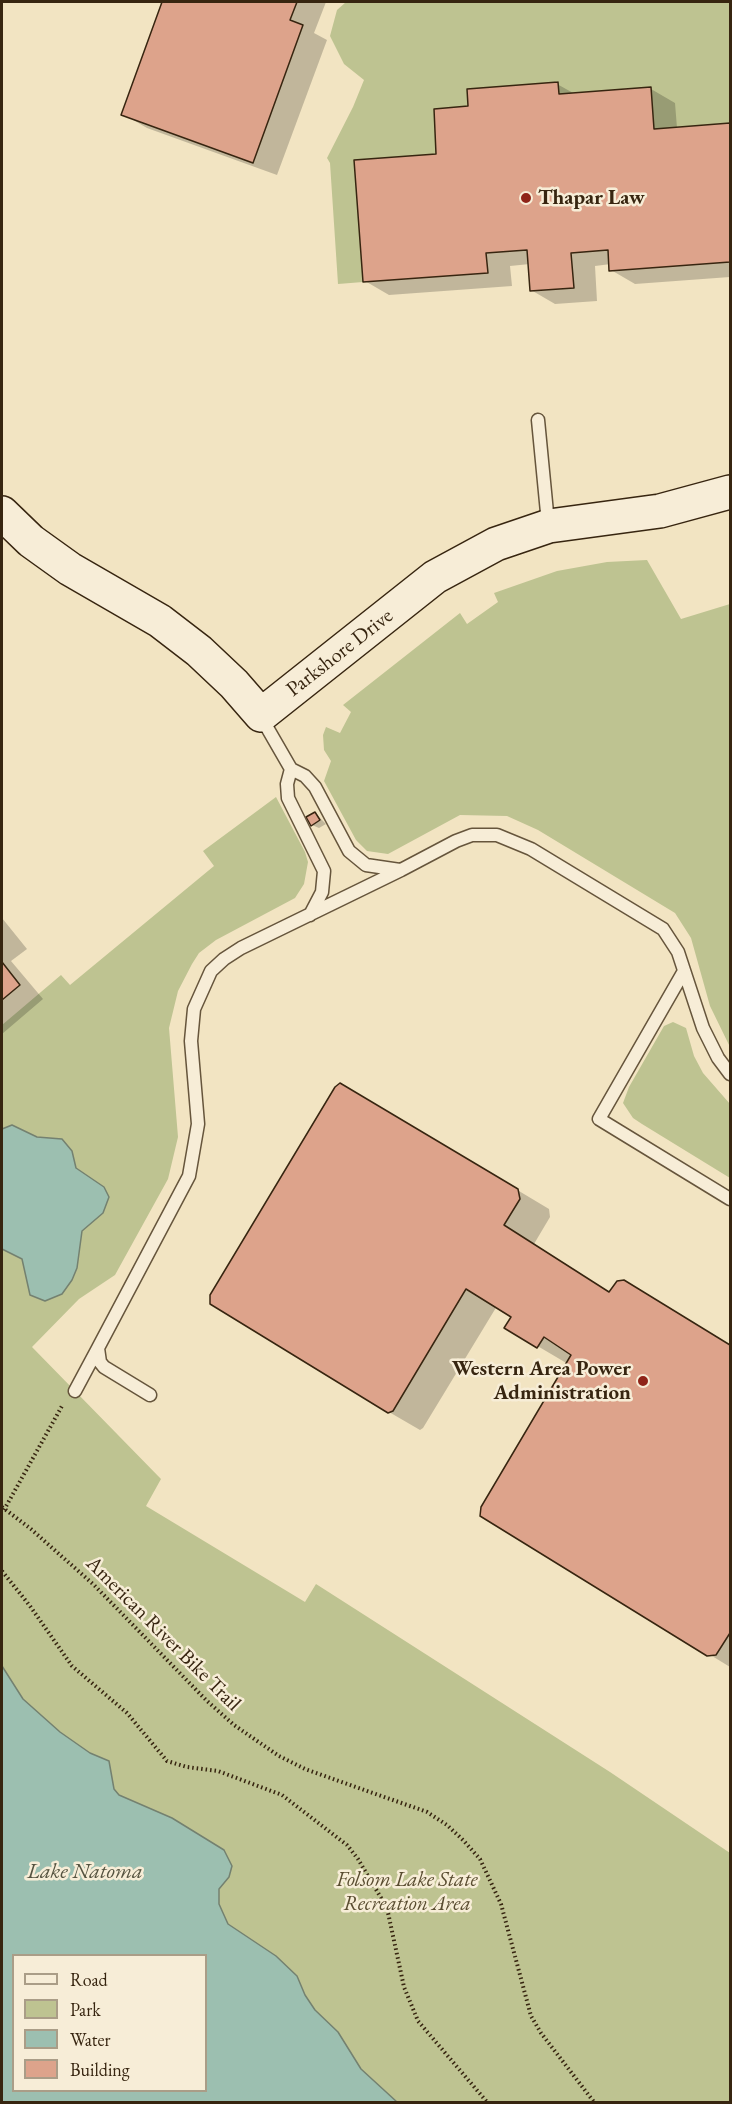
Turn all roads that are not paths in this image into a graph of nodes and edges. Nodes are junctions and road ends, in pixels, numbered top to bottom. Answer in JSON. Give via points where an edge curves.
{"nodes":[{"id":1,"x":538,"y":420,"type":"dead end"},
{"id":2,"x":730,"y":492,"type":"edge"},
{"id":3,"x":2,"y":513,"type":"edge"},
{"id":4,"x":549,"y":526,"type":"junction"},
{"id":5,"x":261,"y":716,"type":"junction"},
{"id":6,"x":291,"y":769,"type":"junction"},
{"id":7,"x":401,"y":870,"type":"junction"},
{"id":8,"x":310,"y":916,"type":"junction"},
{"id":9,"x":684,"y":971,"type":"junction"},
{"id":10,"x":730,"y":1074,"type":"edge"},
{"id":11,"x":730,"y":1199,"type":"edge"},
{"id":12,"x":98,"y":1348,"type":"junction"},
{"id":13,"x":75,"y":1391,"type":"road end"},
{"id":14,"x":150,"y":1395,"type":"dead end"}],
"edges":[{"from":1,"to":4,"type":"lane"},
{"from":2,"to":4,"type":"street","name":"Parkshore Drive","via":[[660,511]]},
{"from":3,"to":5,"type":"street","via":[[70,569],[160,621],[199,651]]},
{"from":4,"to":5,"type":"street","name":"Parkshore Drive","via":[[496,544],[445,571]]},
{"from":5,"to":6,"type":"lane"},
{"from":6,"to":7,"type":"lane","via":[[315,787],[356,858],[378,869]]},
{"from":6,"to":8,"type":"lane","via":[[288,798],[324,871],[322,892]]},
{"from":7,"to":8,"type":"lane"},
{"from":7,"to":9,"type":"lane","via":[[472,835],[486,833],[507,838],[663,929],[674,944]]},
{"from":8,"to":12,"type":"lane","via":[[230,954],[205,981],[192,1023],[198,1124],[189,1176]]},
{"from":9,"to":10,"type":"lane","via":[[703,1028]]},
{"from":9,"to":11,"type":"lane","via":[[599,1119]]},
{"from":12,"to":13,"type":"lane"},
{"from":12,"to":14,"type":"lane","via":[[105,1367]]}]}
